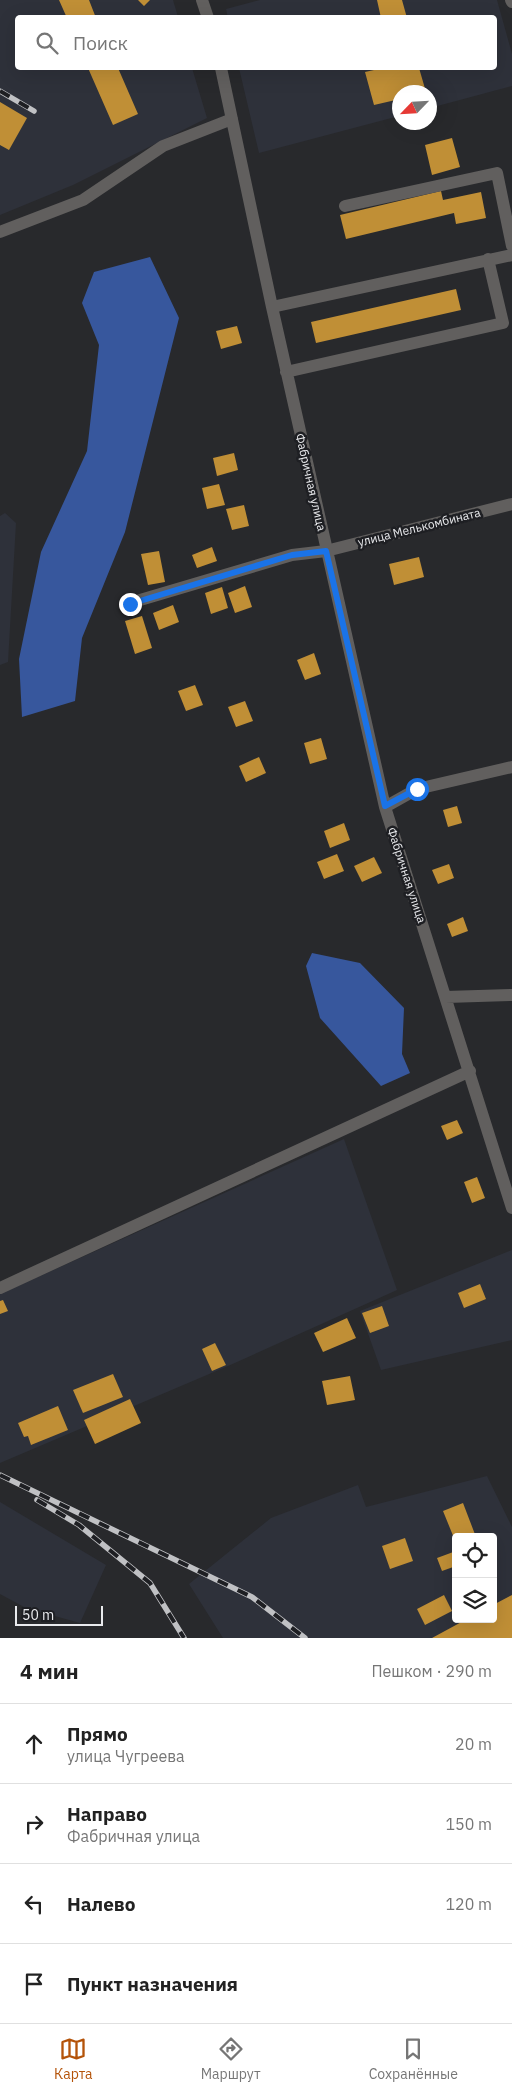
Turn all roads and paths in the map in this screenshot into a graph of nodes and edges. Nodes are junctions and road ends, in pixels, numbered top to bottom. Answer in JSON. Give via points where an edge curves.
{"nodes":[{"id":1,"x":202,"y":0,"type":"edge"},
{"id":2,"x":207,"y":15,"type":"edge"},
{"id":3,"x":221,"y":70,"type":"edge"},
{"id":4,"x":232,"y":119,"type":"junction"},
{"id":5,"x":344,"y":206,"type":"dead end"},
{"id":6,"x":0,"y":232,"type":"edge"},
{"id":7,"x":512,"y":246,"type":"edge"},
{"id":8,"x":512,"y":255,"type":"edge"},
{"id":9,"x":488,"y":260,"type":"junction"},
{"id":10,"x":272,"y":307,"type":"junction"},
{"id":11,"x":286,"y":372,"type":"junction"},
{"id":12,"x":512,"y":504,"type":"edge"},
{"id":13,"x":326,"y":551,"type":"junction"},
{"id":14,"x":130,"y":604,"type":"dead end"},
{"id":15,"x":512,"y":767,"type":"edge"},
{"id":16,"x":385,"y":806,"type":"junction"},
{"id":17,"x":512,"y":995,"type":"edge"},
{"id":18,"x":446,"y":997,"type":"junction"},
{"id":19,"x":470,"y":1071,"type":"junction"},
{"id":20,"x":512,"y":1208,"type":"edge"},
{"id":21,"x":0,"y":1288,"type":"edge"}],
"edges":[{"from":1,"to":2,"type":"street"},
{"from":3,"to":4,"type":"street","name":"Фабричная улица"},
{"from":4,"to":6,"type":"street","via":[[164,146],[83,200]]},
{"from":4,"to":10,"type":"street","name":"Фабричная улица"},
{"from":5,"to":7,"type":"street","via":[[497,173]]},
{"from":8,"to":9,"type":"street"},
{"from":9,"to":10,"type":"street"},
{"from":9,"to":11,"type":"street","via":[[503,323]]},
{"from":10,"to":11,"type":"street","name":"Фабричная улица"},
{"from":11,"to":13,"type":"street","name":"Фабричная улица"},
{"from":12,"to":13,"type":"street","name":"улица Мелькомбината"},
{"from":13,"to":14,"type":"street","name":"улица Мелькомбината","via":[[283,557]]},
{"from":13,"to":16,"type":"street","name":"Фабричная улица"},
{"from":15,"to":16,"type":"street","via":[[417,789]]},
{"from":16,"to":18,"type":"street","name":"Фабричная улица"},
{"from":17,"to":18,"type":"street"},
{"from":18,"to":19,"type":"street","name":"Фабричная улица"},
{"from":19,"to":20,"type":"street","name":"Фабричная улица"},
{"from":19,"to":21,"type":"street"}]}
